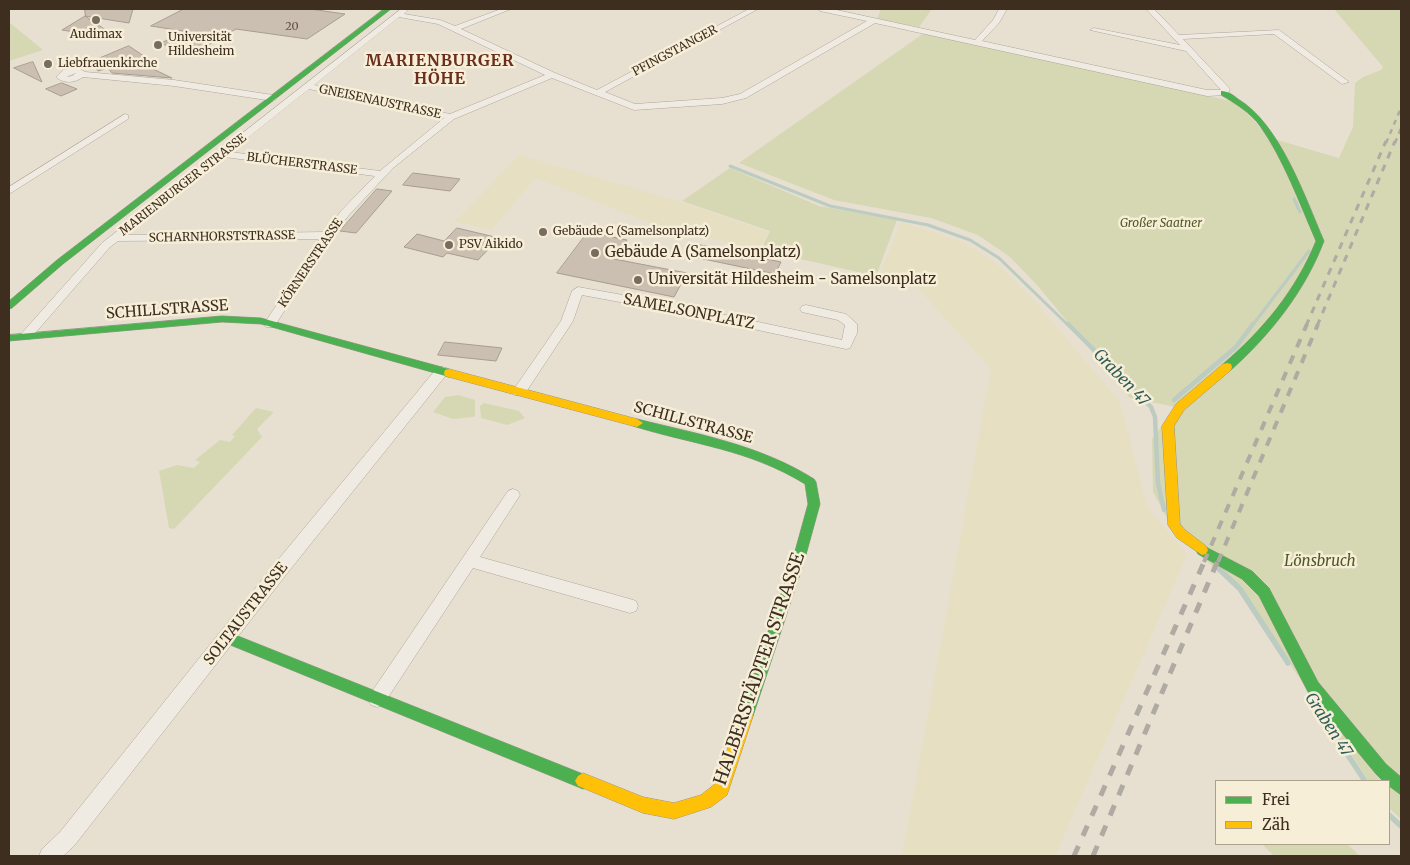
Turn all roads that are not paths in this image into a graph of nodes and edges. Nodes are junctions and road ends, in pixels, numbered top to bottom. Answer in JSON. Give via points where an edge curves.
{"nodes":[{"id":1,"x":388,"y":9,"type":"edge"},
{"id":2,"x":507,"y":9,"type":"edge"},
{"id":3,"x":754,"y":9,"type":"edge"},
{"id":4,"x":822,"y":9,"type":"edge"},
{"id":5,"x":1003,"y":9,"type":"edge"},
{"id":6,"x":1150,"y":9,"type":"edge"},
{"id":7,"x":402,"y":12,"type":"edge"},
{"id":8,"x":874,"y":20,"type":"junction"},
{"id":9,"x":455,"y":29,"type":"junction"},
{"id":10,"x":1094,"y":30,"type":"dead end"},
{"id":11,"x":1177,"y":37,"type":"junction"},
{"id":12,"x":978,"y":42,"type":"junction"},
{"id":13,"x":1188,"y":49,"type":"junction"},
{"id":14,"x":355,"y":50,"type":"junction"},
{"id":15,"x":328,"y":55,"type":"junction"},
{"id":16,"x":82,"y":74,"type":"dead end"},
{"id":17,"x":552,"y":75,"type":"junction"},
{"id":18,"x":1345,"y":82,"type":"dead end"},
{"id":19,"x":308,"y":86,"type":"junction"},
{"id":20,"x":1224,"y":93,"type":"junction"},
{"id":21,"x":597,"y":94,"type":"junction"},
{"id":22,"x":273,"y":98,"type":"junction"},
{"id":23,"x":125,"y":117,"type":"dead end"},
{"id":24,"x":451,"y":118,"type":"junction"},
{"id":25,"x":223,"y":154,"type":"junction"},
{"id":26,"x":381,"y":174,"type":"junction"},
{"id":27,"x":9,"y":190,"type":"edge"},
{"id":28,"x":328,"y":235,"type":"junction"},
{"id":29,"x":115,"y":238,"type":"junction"},
{"id":30,"x":9,"y":306,"type":"edge"},
{"id":31,"x":806,"y":309,"type":"dead end"},
{"id":32,"x":270,"y":324,"type":"junction"},
{"id":33,"x":26,"y":336,"type":"junction"},
{"id":34,"x":9,"y":338,"type":"edge"},
{"id":35,"x":442,"y":371,"type":"junction"},
{"id":36,"x":519,"y":392,"type":"junction"},
{"id":37,"x":810,"y":482,"type":"joint"},
{"id":38,"x":513,"y":495,"type":"dead end"},
{"id":39,"x":470,"y":561,"type":"junction"},
{"id":40,"x":630,"y":606,"type":"dead end"},
{"id":41,"x":228,"y":638,"type":"junction"},
{"id":42,"x":377,"y":699,"type":"junction"},
{"id":43,"x":1401,"y":787,"type":"edge"},
{"id":44,"x":49,"y":856,"type":"edge"}],
"edges":[{"from":1,"to":15,"type":"street","name":"MARIENBURGER STRASSE"},
{"from":2,"to":9,"type":"street"},
{"from":3,"to":21,"type":"street","name":"PFINGSTANGER"},
{"from":4,"to":8,"type":"street"},
{"from":5,"to":12,"type":"street"},
{"from":6,"to":11,"type":"street"},
{"from":7,"to":9,"type":"street"},
{"from":7,"to":14,"type":"street","name":"MARIENBURGER STRASSE"},
{"from":8,"to":12,"type":"street"},
{"from":8,"to":21,"type":"street","via":[[743,96],[722,101],[634,108]]},
{"from":9,"to":17,"type":"street"},
{"from":10,"to":13,"type":"street"},
{"from":11,"to":13,"type":"street"},
{"from":11,"to":18,"type":"street","via":[[1276,32]]},
{"from":12,"to":20,"type":"street","via":[[1208,93]]},
{"from":13,"to":20,"type":"street","via":[[1226,89]]},
{"from":14,"to":15,"type":"street","name":"MARIENBURGER STRASSE"},
{"from":14,"to":19,"type":"street","name":"MARIENBURGER STRASSE"},
{"from":15,"to":22,"type":"street","name":"MARIENBURGER STRASSE"},
{"from":16,"to":22,"type":"street"},
{"from":17,"to":21,"type":"street"},
{"from":17,"to":24,"type":"street","name":"KÖRNERSTRASSE"},
{"from":19,"to":24,"type":"street","name":"GNEISENAUSTRASSE"},
{"from":19,"to":25,"type":"street","name":"MARIENBURGER STRASSE"},
{"from":20,"to":43,"type":"street","via":[[1242,104],[1263,124],[1291,174],[1320,240],[1292,295],[1245,352],[1217,373],[1169,421],[1174,525],[1194,545],[1247,575],[1264,592],[1313,687],[1381,769]]},
{"from":22,"to":30,"type":"street","name":"MARIENBURGER STRASSE","via":[[60,262]]},
{"from":23,"to":27,"type":"street"},
{"from":24,"to":26,"type":"street","name":"KÖRNERSTRASSE"},
{"from":25,"to":26,"type":"street","name":"BLÜCHERSTRASSE"},
{"from":25,"to":29,"type":"street","name":"MARIENBURGER STRASSE"},
{"from":26,"to":28,"type":"street","name":"KÖRNERSTRASSE"},
{"from":28,"to":29,"type":"street","name":"SCHARNHORSTSTRASSE"},
{"from":28,"to":32,"type":"street","name":"KÖRNERSTRASSE"},
{"from":29,"to":33,"type":"street","name":"MARIENBURGER STRASSE"},
{"from":31,"to":36,"type":"street","name":"SAMELSONPLATZ","via":[[842,317],[851,324],[846,346],[679,309],[578,291],[567,321]]},
{"from":32,"to":33,"type":"street","name":"SCHILLSTRASSE","via":[[222,319]]},
{"from":32,"to":35,"type":"street","name":"SCHILLSTRASSE"},
{"from":33,"to":34,"type":"street","name":"SCHILLSTRASSE"},
{"from":35,"to":36,"type":"street","name":"SCHILLSTRASSE"},
{"from":35,"to":41,"type":"street","name":"SOLTAUSTRASSE"},
{"from":36,"to":37,"type":"street","name":"SCHILLSTRASSE","via":[[738,449],[792,469]]},
{"from":37,"to":42,"type":"street","name":"HALBERSTÄDTER STRASSE","via":[[814,504],[798,562],[721,789],[705,802],[674,811],[643,805]]},
{"from":38,"to":39,"type":"street"},
{"from":39,"to":40,"type":"street"},
{"from":39,"to":42,"type":"street"},
{"from":41,"to":42,"type":"street","name":"HALBERSTÄDTER STRASSE"},
{"from":41,"to":44,"type":"street","name":"SOLTAUSTRASSE","via":[[67,839]]}]}
